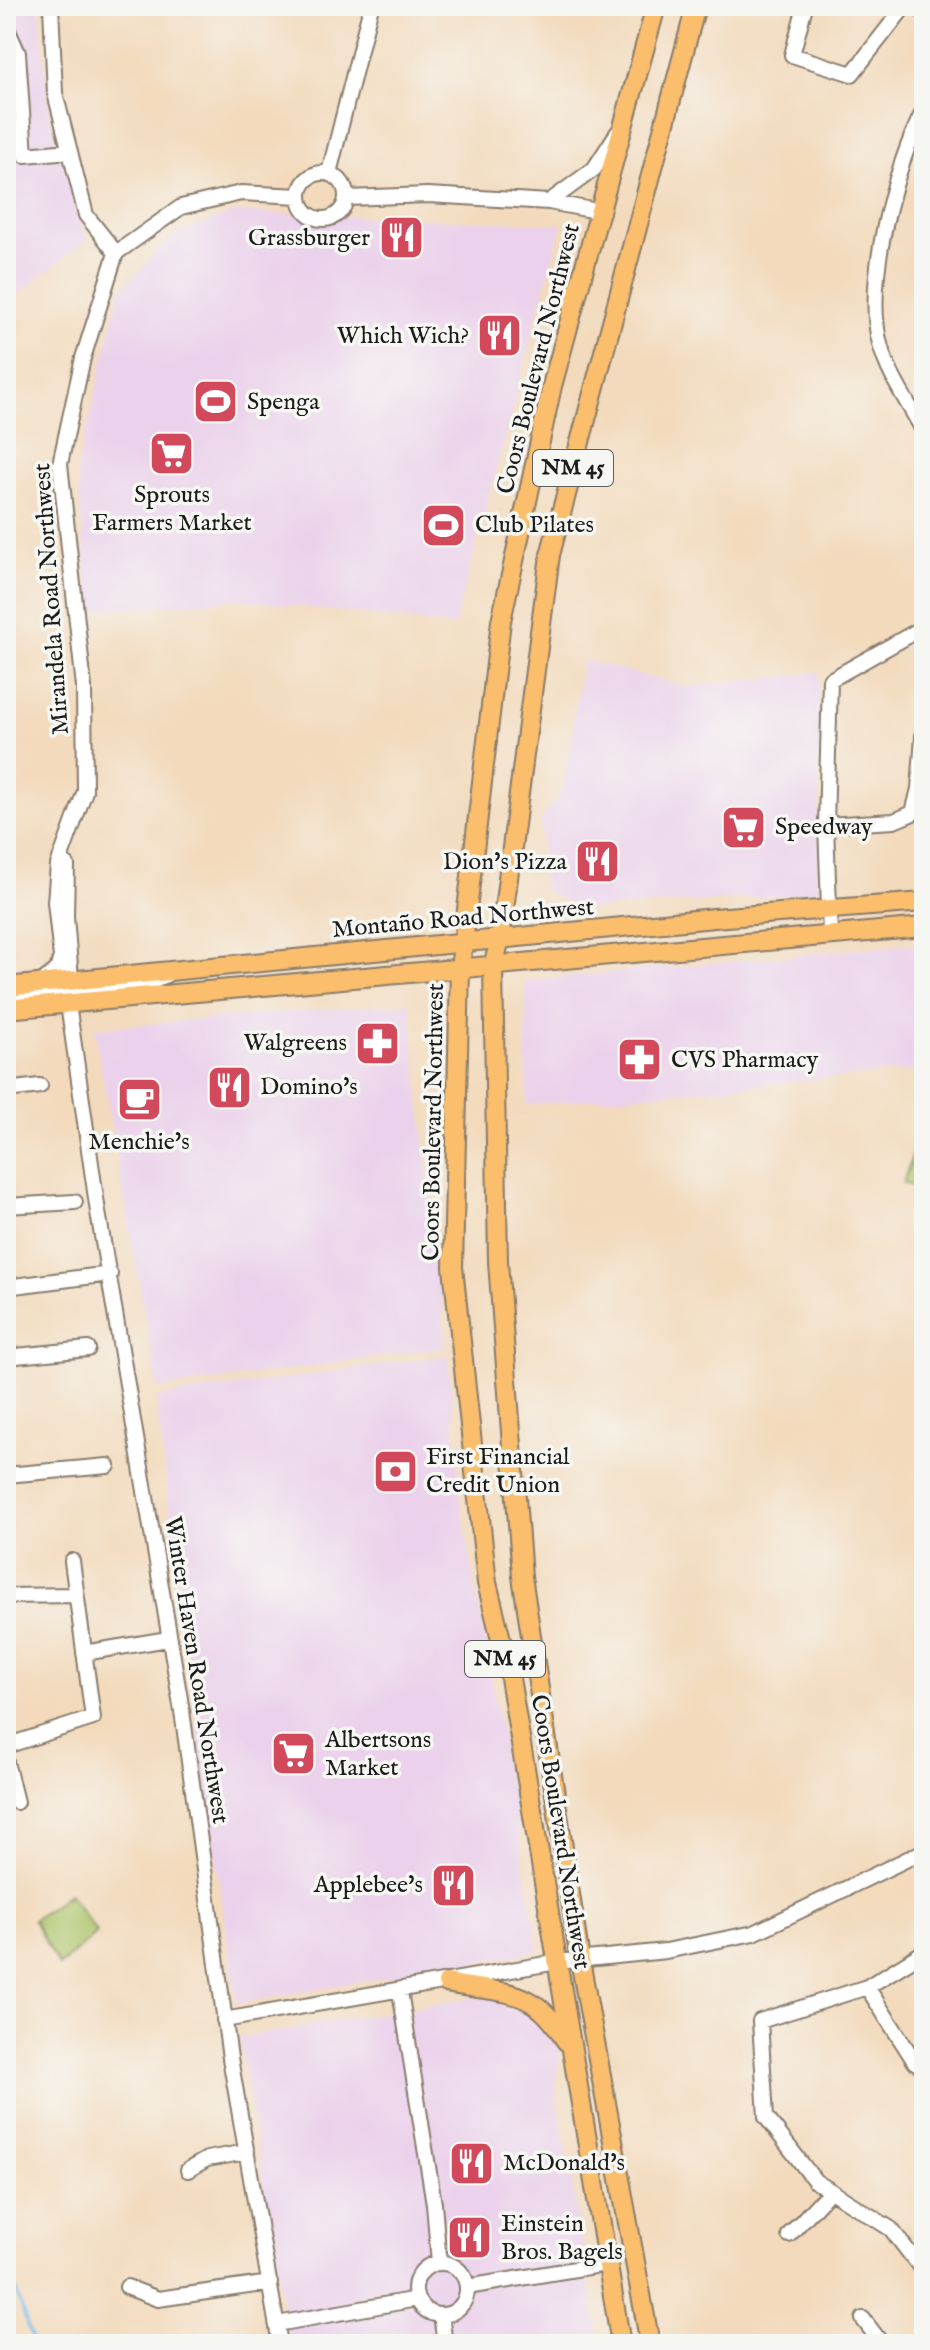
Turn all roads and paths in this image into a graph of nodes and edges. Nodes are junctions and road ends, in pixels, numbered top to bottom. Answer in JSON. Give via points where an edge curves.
{"nodes":[{"id":1,"x":51,"y":6,"type":"edge"},
{"id":2,"x":371,"y":6,"type":"edge"},
{"id":3,"x":656,"y":6,"type":"edge"},
{"id":4,"x":696,"y":6,"type":"edge"},
{"id":5,"x":805,"y":6,"type":"edge"},
{"id":6,"x":905,"y":6,"type":"edge"},
{"id":7,"x":913,"y":6,"type":"edge"},
{"id":8,"x":924,"y":12,"type":"edge"},
{"id":9,"x":6,"y":26,"type":"edge"},
{"id":10,"x":924,"y":110,"type":"edge"},
{"id":11,"x":627,"y":118,"type":"junction"},
{"id":12,"x":70,"y":151,"type":"junction"},
{"id":13,"x":329,"y":173,"type":"junction"},
{"id":14,"x":300,"y":196,"type":"junction"},
{"id":15,"x":347,"y":198,"type":"junction"},
{"id":16,"x":549,"y":202,"type":"junction"},
{"id":17,"x":602,"y":212,"type":"junction"},
{"id":18,"x":116,"y":253,"type":"junction"},
{"id":19,"x":924,"y":432,"type":"edge"},
{"id":20,"x":924,"y":627,"type":"edge"},
{"id":21,"x":924,"y":724,"type":"edge"},
{"id":22,"x":826,"y":825,"type":"junction"},
{"id":23,"x":63,"y":857,"type":"junction"},
{"id":24,"x":924,"y":902,"type":"edge"},
{"id":25,"x":828,"y":910,"type":"junction"},
{"id":26,"x":924,"y":927,"type":"edge"},
{"id":27,"x":830,"y":935,"type":"junction"},
{"id":28,"x":500,"y":940,"type":"junction"},
{"id":29,"x":464,"y":944,"type":"junction"},
{"id":30,"x":493,"y":966,"type":"junction"},
{"id":31,"x":460,"y":969,"type":"junction"},
{"id":32,"x":175,"y":970,"type":"junction"},
{"id":33,"x":71,"y":979,"type":"junction"},
{"id":34,"x":40,"y":983,"type":"junction"},
{"id":35,"x":6,"y":987,"type":"edge"},
{"id":36,"x":6,"y":1000,"type":"edge"},
{"id":37,"x":68,"y":1004,"type":"junction"},
{"id":38,"x":6,"y":1009,"type":"edge"},
{"id":39,"x":40,"y":1086,"type":"dead end"},
{"id":40,"x":6,"y":1090,"type":"edge"},
{"id":41,"x":75,"y":1202,"type":"dead end"},
{"id":42,"x":6,"y":1206,"type":"edge"},
{"id":43,"x":110,"y":1274,"type":"junction"},
{"id":44,"x":6,"y":1287,"type":"edge"},
{"id":45,"x":88,"y":1349,"type":"dead end"},
{"id":46,"x":6,"y":1357,"type":"edge"},
{"id":47,"x":108,"y":1466,"type":"dead end"},
{"id":48,"x":6,"y":1475,"type":"edge"},
{"id":49,"x":72,"y":1561,"type":"dead end"},
{"id":50,"x":76,"y":1595,"type":"junction"},
{"id":51,"x":6,"y":1596,"type":"edge"},
{"id":52,"x":168,"y":1639,"type":"junction"},
{"id":53,"x":84,"y":1653,"type":"junction"},
{"id":54,"x":6,"y":1746,"type":"edge"},
{"id":55,"x":6,"y":1762,"type":"edge"},
{"id":56,"x":16,"y":1802,"type":"dead end"},
{"id":57,"x":924,"y":1851,"type":"edge"},
{"id":58,"x":924,"y":1952,"type":"edge"},
{"id":59,"x":580,"y":1960,"type":"junction"},
{"id":60,"x":557,"y":1962,"type":"junction"},
{"id":61,"x":447,"y":1983,"type":"junction"},
{"id":62,"x":867,"y":1987,"type":"junction"},
{"id":63,"x":400,"y":1991,"type":"junction"},
{"id":64,"x":224,"y":2020,"type":"junction"},
{"id":65,"x":572,"y":2052,"type":"junction"},
{"id":66,"x":924,"y":2068,"type":"edge"},
{"id":67,"x":247,"y":2152,"type":"junction"},
{"id":68,"x":188,"y":2170,"type":"dead end"},
{"id":69,"x":830,"y":2191,"type":"junction"},
{"id":70,"x":789,"y":2235,"type":"dead end"},
{"id":71,"x":439,"y":2263,"type":"junction"},
{"id":72,"x":606,"y":2264,"type":"junction"},
{"id":73,"x":924,"y":2272,"type":"edge"},
{"id":74,"x":270,"y":2283,"type":"junction"},
{"id":75,"x":127,"y":2287,"type":"dead end"},
{"id":76,"x":467,"y":2287,"type":"junction"},
{"id":77,"x":417,"y":2299,"type":"junction"},
{"id":78,"x":441,"y":2315,"type":"junction"},
{"id":79,"x":863,"y":2319,"type":"dead end"},
{"id":80,"x":277,"y":2324,"type":"junction"},
{"id":81,"x":280,"y":2344,"type":"edge"},
{"id":82,"x":445,"y":2344,"type":"edge"},
{"id":83,"x":621,"y":2344,"type":"edge"},
{"id":84,"x":650,"y":2344,"type":"edge"},
{"id":85,"x":882,"y":2344,"type":"edge"}],
"edges":[{"from":1,"to":12,"type":"street","via":[[55,93]]},
{"from":2,"to":13,"type":"street"},
{"from":3,"to":11,"type":"main road","name":"Coors Boulevard Northwest","number":"NM 45"},
{"from":4,"to":28,"type":"main road","name":"Coors Boulevard Northwest","number":"NM 45","via":[[550,555]]},
{"from":5,"to":6,"type":"street","via":[[792,55],[852,74]]},
{"from":7,"to":8,"type":"street"},
{"from":9,"to":12,"type":"street","via":[[18,53],[25,155]]},
{"from":10,"to":19,"type":"street","via":[[912,132],[874,284],[880,346]]},
{"from":11,"to":16,"type":"street","via":[[594,169]]},
{"from":11,"to":17,"type":"main road","name":"Coors Boulevard Northwest","number":"NM 45"},
{"from":12,"to":18,"type":"street","via":[[86,215]]},
{"from":13,"to":14,"type":"street","via":[[310,176]]},
{"from":13,"to":15,"type":"street","via":[[343,182]]},
{"from":14,"to":15,"type":"street","via":[[305,211],[324,219],[340,213]]},
{"from":14,"to":18,"type":"street","via":[[241,193],[181,207]]},
{"from":15,"to":16,"type":"street","via":[[428,195]]},
{"from":16,"to":17,"type":"street"},
{"from":17,"to":29,"type":"main road","name":"Coors Boulevard Northwest","number":"NM 45","via":[[552,386],[501,621]]},
{"from":18,"to":23,"type":"street","name":"Mirandela Road Northwest","via":[[83,358],[60,464],[84,687],[85,791]]},
{"from":20,"to":22,"type":"street","via":[[830,680]]},
{"from":21,"to":22,"type":"street","via":[[913,813],[894,821]]},
{"from":22,"to":25,"type":"street"},
{"from":23,"to":33,"type":"street"},
{"from":23,"to":34,"type":"street","name":"Mirandela Road Northwest","via":[[55,902],[61,957],[57,970]]},
{"from":24,"to":25,"type":"main road","name":"Montaño Road Northwest"},
{"from":25,"to":27,"type":"street"},
{"from":25,"to":28,"type":"main road","name":"Montaño Road Northwest"},
{"from":26,"to":27,"type":"main road","name":"Montaño Road Northwest"},
{"from":27,"to":30,"type":"main road","name":"Montaño Road Northwest"},
{"from":28,"to":29,"type":"main road","name":"Montaño Road Northwest"},
{"from":28,"to":30,"type":"main road","name":"Coors Boulevard Northwest","number":"NM 45"},
{"from":29,"to":31,"type":"main road","name":"Coors Boulevard Northwest","number":"NM 45"},
{"from":29,"to":32,"type":"main road","name":"Montaño Road Northwest"},
{"from":30,"to":31,"type":"main road","name":"Montaño Road Northwest"},
{"from":30,"to":59,"type":"main road","name":"Coors Boulevard Northwest","number":"NM 45","via":[[498,1262],[522,1576]]},
{"from":31,"to":37,"type":"main road","name":"Montaño Road Northwest"},
{"from":31,"to":60,"type":"main road","name":"Coors Boulevard Northwest","number":"NM 45","via":[[453,1267],[487,1583],[509,1672]]},
{"from":32,"to":33,"type":"main road","name":"Montaño Road Northwest"},
{"from":32,"to":37,"type":"street","via":[[150,983],[75,992]]},
{"from":33,"to":34,"type":"main road","name":"Montaño Road Northwest"},
{"from":33,"to":36,"type":"street","via":[[59,991]]},
{"from":34,"to":35,"type":"main road","name":"Montaño Road Northwest"},
{"from":37,"to":38,"type":"main road","name":"Montaño Road Northwest"},
{"from":37,"to":43,"type":"street","name":"Winter Haven Road Northwest"},
{"from":39,"to":40,"type":"street"},
{"from":41,"to":42,"type":"street"},
{"from":43,"to":44,"type":"street"},
{"from":43,"to":52,"type":"street","name":"Winter Haven Road Northwest"},
{"from":45,"to":46,"type":"street"},
{"from":47,"to":48,"type":"street"},
{"from":49,"to":50,"type":"street"},
{"from":50,"to":51,"type":"street"},
{"from":50,"to":53,"type":"street"},
{"from":52,"to":53,"type":"street"},
{"from":52,"to":64,"type":"street","name":"Winter Haven Road Northwest"},
{"from":53,"to":54,"type":"street","via":[[93,1718]]},
{"from":55,"to":56,"type":"street"},
{"from":57,"to":59,"type":"street","via":[[754,1933],[666,1951]]},
{"from":58,"to":62,"type":"street"},
{"from":59,"to":60,"type":"street"},
{"from":59,"to":84,"type":"main road","name":"Coors Boulevard Northwest","number":"NM 45"},
{"from":60,"to":61,"type":"street"},
{"from":60,"to":65,"type":"main road","name":"Coors Boulevard Northwest","number":"NM 45"},
{"from":61,"to":63,"type":"street"},
{"from":61,"to":65,"type":"main road","via":[[526,1996],[551,2016]]},
{"from":62,"to":66,"type":"street"},
{"from":62,"to":69,"type":"street","via":[[760,2021],[766,2117],[815,2181]]},
{"from":63,"to":64,"type":"street"},
{"from":63,"to":71,"type":"street"},
{"from":64,"to":67,"type":"street","name":"Winter Haven Road Northwest"},
{"from":65,"to":72,"type":"main road","name":"Coors Boulevard Northwest","number":"NM 45"},
{"from":67,"to":68,"type":"street","via":[[207,2159]]},
{"from":67,"to":74,"type":"street","name":"Winter Haven Road Northwest"},
{"from":69,"to":70,"type":"street"},
{"from":69,"to":73,"type":"street","via":[[891,2229]]},
{"from":71,"to":76,"type":"street","via":[[458,2269]]},
{"from":71,"to":77,"type":"street","via":[[418,2277]]},
{"from":72,"to":76,"type":"street"},
{"from":72,"to":83,"type":"main road","name":"Coors Boulevard Northwest","number":"NM 45"},
{"from":74,"to":75,"type":"street","via":[[158,2299]]},
{"from":74,"to":80,"type":"street","name":"Winter Haven Road Northwest"},
{"from":76,"to":78,"type":"street","via":[[459,2307]]},
{"from":77,"to":78,"type":"street","via":[[427,2311]]},
{"from":77,"to":80,"type":"street"},
{"from":78,"to":82,"type":"street"},
{"from":79,"to":85,"type":"street"},
{"from":80,"to":81,"type":"street","name":"Winter Haven Road Northwest"}]}
